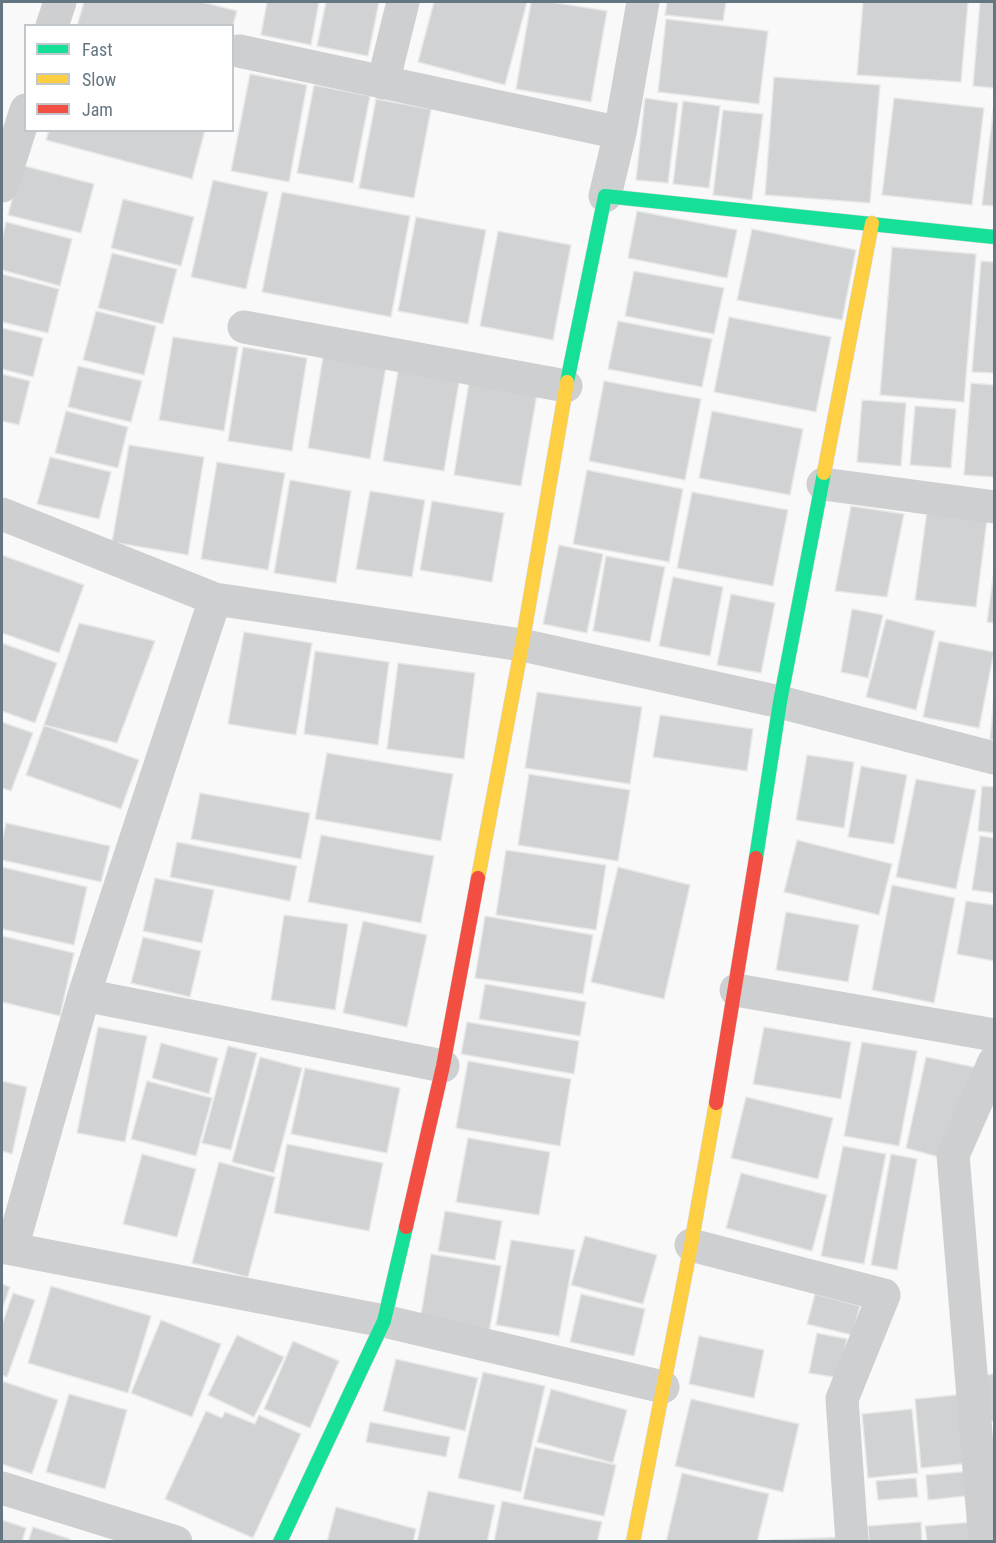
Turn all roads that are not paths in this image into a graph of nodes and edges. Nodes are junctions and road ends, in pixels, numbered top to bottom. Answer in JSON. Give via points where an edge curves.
{"nodes":[{"id":1,"x":60,"y":2,"type":"edge"},
{"id":2,"x":403,"y":2,"type":"edge"},
{"id":3,"x":643,"y":2,"type":"edge"},
{"id":4,"x":53,"y":24,"type":"edge"},
{"id":5,"x":239,"y":51,"type":"dead end"},
{"id":6,"x":383,"y":83,"type":"junction"},
{"id":7,"x":24,"y":116,"type":"edge"},
{"id":8,"x":620,"y":133,"type":"junction"},
{"id":9,"x":2,"y":186,"type":"edge"},
{"id":10,"x":605,"y":196,"type":"junction"},
{"id":11,"x":872,"y":223,"type":"junction"},
{"id":12,"x":994,"y":237,"type":"edge"},
{"id":13,"x":244,"y":327,"type":"dead end"},
{"id":14,"x":566,"y":386,"type":"junction"},
{"id":15,"x":823,"y":484,"type":"junction"},
{"id":16,"x":994,"y":507,"type":"edge"},
{"id":17,"x":2,"y":514,"type":"edge"},
{"id":18,"x":215,"y":598,"type":"junction"},
{"id":19,"x":522,"y":645,"type":"junction"},
{"id":20,"x":780,"y":702,"type":"junction"},
{"id":21,"x":994,"y":758,"type":"edge"},
{"id":22,"x":736,"y":990,"type":"junction"},
{"id":23,"x":84,"y":995,"type":"junction"},
{"id":24,"x":994,"y":1035,"type":"edge"},
{"id":25,"x":994,"y":1062,"type":"edge"},
{"id":26,"x":442,"y":1066,"type":"junction"},
{"id":27,"x":691,"y":1245,"type":"junction"},
{"id":28,"x":7,"y":1248,"type":"edge"},
{"id":29,"x":384,"y":1321,"type":"junction"},
{"id":30,"x":663,"y":1387,"type":"junction"},
{"id":31,"x":2,"y":1488,"type":"edge"},
{"id":32,"x":176,"y":1542,"type":"edge"},
{"id":33,"x":280,"y":1542,"type":"edge"},
{"id":34,"x":633,"y":1542,"type":"edge"},
{"id":35,"x":852,"y":1542,"type":"edge"},
{"id":36,"x":986,"y":1542,"type":"edge"}],
"edges":[{"from":1,"to":4,"type":"street"},
{"from":2,"to":6,"type":"street"},
{"from":3,"to":8,"type":"street"},
{"from":5,"to":6,"type":"street"},
{"from":6,"to":8,"type":"street"},
{"from":7,"to":9,"type":"street"},
{"from":8,"to":10,"type":"street"},
{"from":10,"to":11,"type":"street"},
{"from":10,"to":14,"type":"street"},
{"from":11,"to":12,"type":"street"},
{"from":11,"to":15,"type":"street"},
{"from":13,"to":14,"type":"street"},
{"from":14,"to":19,"type":"street"},
{"from":15,"to":16,"type":"street"},
{"from":15,"to":20,"type":"street"},
{"from":17,"to":18,"type":"street"},
{"from":18,"to":19,"type":"street"},
{"from":18,"to":23,"type":"street"},
{"from":19,"to":20,"type":"street"},
{"from":19,"to":26,"type":"street"},
{"from":20,"to":21,"type":"street"},
{"from":20,"to":22,"type":"street"},
{"from":22,"to":24,"type":"street"},
{"from":22,"to":27,"type":"street"},
{"from":23,"to":26,"type":"street"},
{"from":23,"to":28,"type":"street"},
{"from":25,"to":36,"type":"street","via":[[953,1155]]},
{"from":26,"to":29,"type":"street"},
{"from":27,"to":30,"type":"street"},
{"from":27,"to":35,"type":"street","via":[[884,1295],[842,1399]]},
{"from":28,"to":29,"type":"street"},
{"from":29,"to":30,"type":"street"},
{"from":29,"to":33,"type":"street"},
{"from":30,"to":34,"type":"street"},
{"from":31,"to":32,"type":"street"}]}
